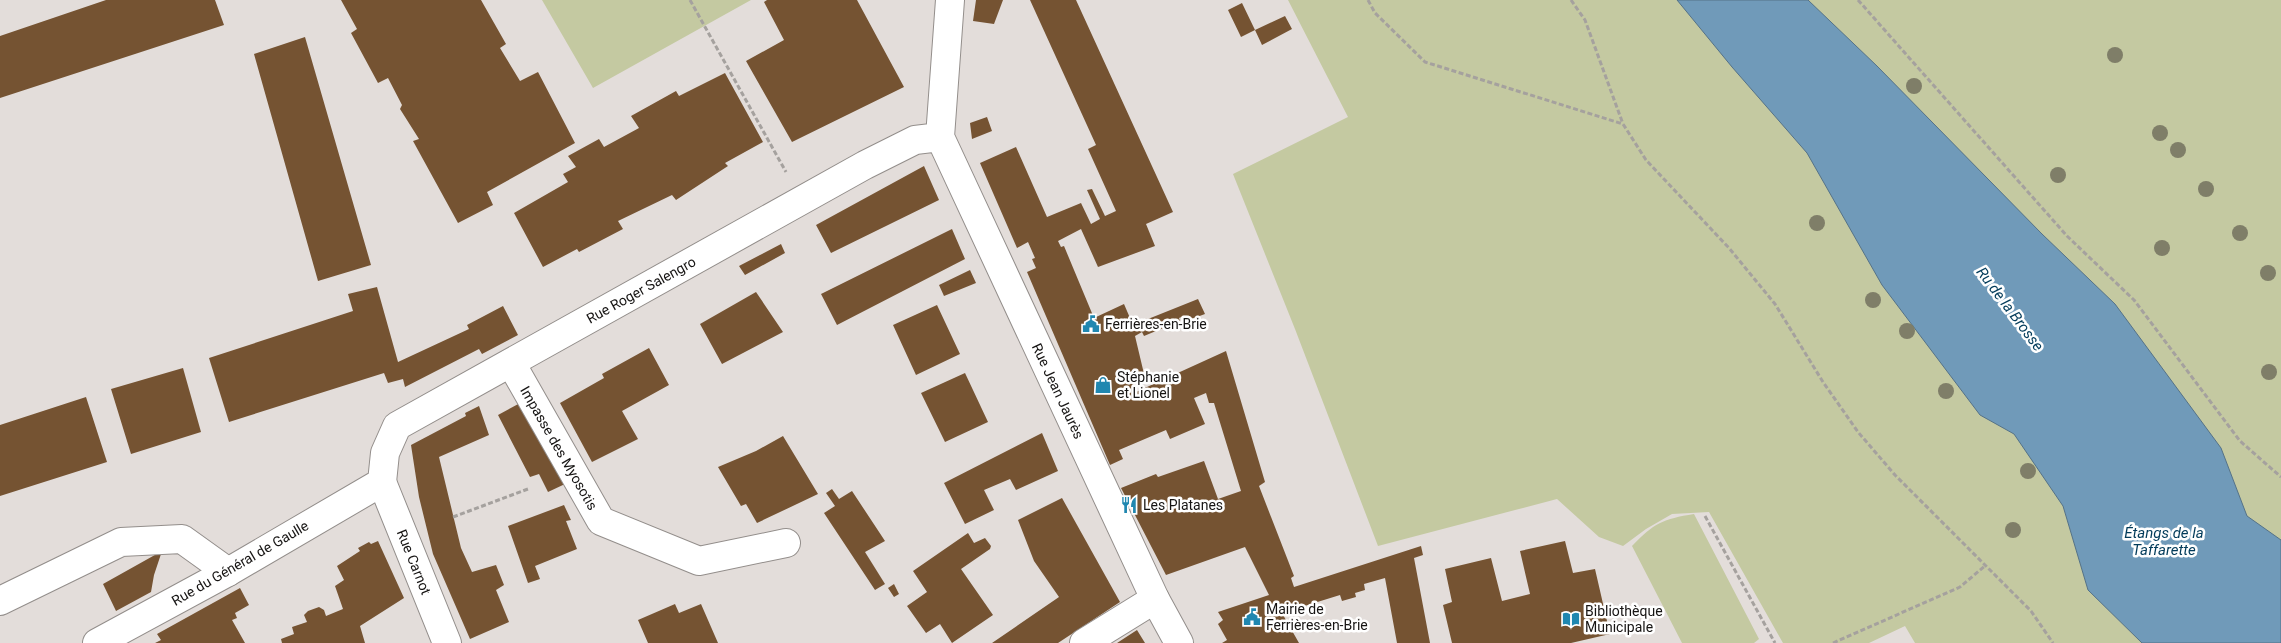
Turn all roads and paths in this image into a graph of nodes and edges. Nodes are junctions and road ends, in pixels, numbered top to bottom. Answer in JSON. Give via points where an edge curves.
{"nodes":[{"id":1,"x":690,"y":0,"type":"edge"},
{"id":2,"x":950,"y":0,"type":"edge"},
{"id":3,"x":1368,"y":0,"type":"edge"},
{"id":4,"x":1571,"y":0,"type":"edge"},
{"id":5,"x":1858,"y":0,"type":"edge"},
{"id":6,"x":1623,"y":124,"type":"junction"},
{"id":7,"x":940,"y":138,"type":"junction"},
{"id":8,"x":788,"y":175,"type":"dead end"},
{"id":9,"x":510,"y":363,"type":"junction"},
{"id":10,"x":2281,"y":477,"type":"edge"},
{"id":11,"x":382,"y":482,"type":"junction"},
{"id":12,"x":528,"y":489,"type":"dead end"},
{"id":13,"x":1705,"y":516,"type":"dead end"},
{"id":14,"x":453,"y":517,"type":"dead end"},
{"id":15,"x":786,"y":543,"type":"dead end"},
{"id":16,"x":1986,"y":565,"type":"junction"},
{"id":17,"x":228,"y":572,"type":"junction"},
{"id":18,"x":1155,"y":599,"type":"junction"},
{"id":19,"x":0,"y":601,"type":"edge"},
{"id":20,"x":97,"y":643,"type":"edge"},
{"id":21,"x":447,"y":643,"type":"edge"},
{"id":22,"x":1084,"y":643,"type":"edge"},
{"id":23,"x":1179,"y":643,"type":"edge"},
{"id":24,"x":1775,"y":643,"type":"edge"},
{"id":25,"x":1833,"y":643,"type":"edge"},
{"id":26,"x":2053,"y":643,"type":"edge"}],
"edges":[{"from":1,"to":8,"type":"path"},
{"from":2,"to":7,"type":"main road"},
{"from":3,"to":6,"type":"path","via":[[1375,13],[1425,62]]},
{"from":4,"to":6,"type":"path","via":[[1585,20]]},
{"from":5,"to":10,"type":"path","via":[[2067,236],[2134,300],[2240,441]]},
{"from":6,"to":16,"type":"path","via":[[1646,160],[1729,248],[1775,304],[1858,432],[1894,475]]},
{"from":7,"to":9,"type":"main road","name":"Rue Roger Salengro","via":[[915,140],[864,165]]},
{"from":7,"to":18,"type":"main road","name":"Rue Jean Jaurès"},
{"from":9,"to":11,"type":"main road","name":"Rue Roger Salengro","via":[[397,426],[385,454]]},
{"from":9,"to":15,"type":"main road","name":"Impasse des Myosotis","via":[[601,521],[699,561]]},
{"from":11,"to":17,"type":"main road","name":"Rue du Général de Gaulle"},
{"from":11,"to":21,"type":"main road","name":"Rue Carnot"},
{"from":12,"to":14,"type":"path"},
{"from":13,"to":24,"type":"path"},
{"from":16,"to":25,"type":"path","via":[[1960,587]]},
{"from":16,"to":26,"type":"path","via":[[2031,611]]},
{"from":17,"to":19,"type":"main road","via":[[182,539],[121,542]]},
{"from":17,"to":20,"type":"main road","name":"Rue du Général de Gaulle"},
{"from":18,"to":22,"type":"main road"},
{"from":18,"to":23,"type":"main road","name":"Rue Jean Jaurès"}]}
